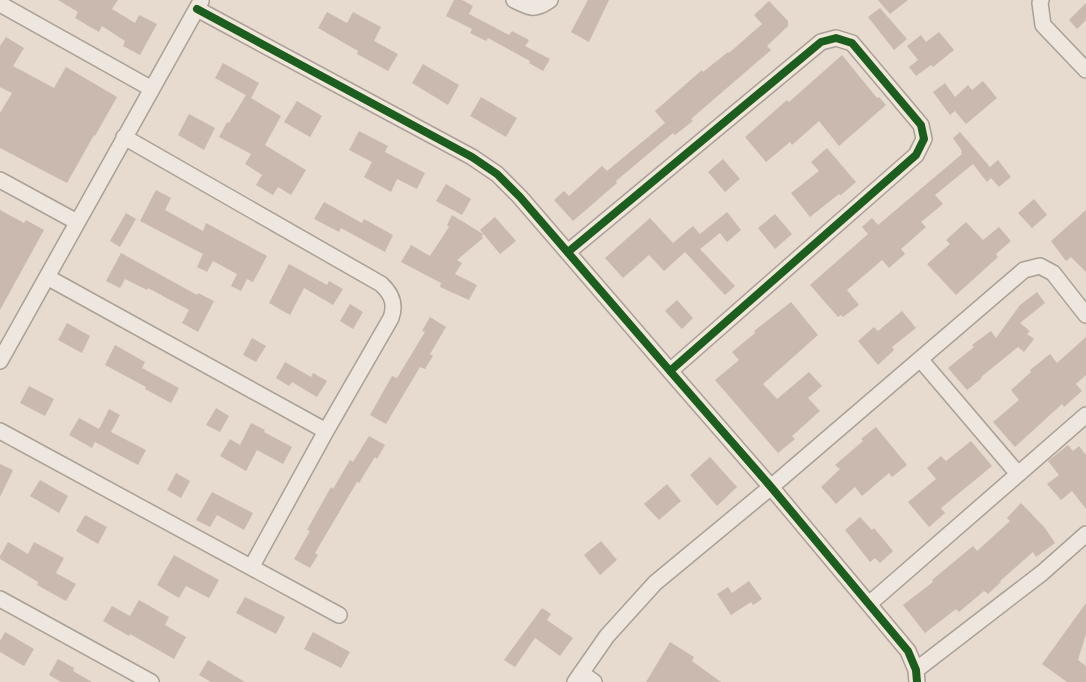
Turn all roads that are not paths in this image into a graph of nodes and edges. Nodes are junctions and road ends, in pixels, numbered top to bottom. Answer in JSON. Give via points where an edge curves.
{"nodes":[{"id":1,"x":514,"y":0,"type":"edge"},
{"id":2,"x":550,"y":0,"type":"edge"},
{"id":3,"x":1041,"y":0,"type":"edge"},
{"id":4,"x":0,"y":4,"type":"edge"},
{"id":5,"x":199,"y":4,"type":"edge"},
{"id":6,"x":1086,"y":70,"type":"edge"},
{"id":7,"x":152,"y":89,"type":"junction"},
{"id":8,"x":124,"y":137,"type":"junction"},
{"id":9,"x":0,"y":180,"type":"edge"},
{"id":10,"x":78,"y":222,"type":"junction"},
{"id":11,"x":568,"y":252,"type":"junction"},
{"id":12,"x":47,"y":277,"type":"junction"},
{"id":13,"x":1086,"y":315,"type":"edge"},
{"id":14,"x":2,"y":354,"type":"edge"},
{"id":15,"x":920,"y":359,"type":"junction"},
{"id":16,"x":670,"y":371,"type":"junction"},
{"id":17,"x":1086,"y":415,"type":"edge"},
{"id":18,"x":0,"y":431,"type":"edge"},
{"id":19,"x":326,"y":431,"type":"junction"},
{"id":20,"x":1018,"y":474,"type":"junction"},
{"id":21,"x":771,"y":486,"type":"junction"},
{"id":22,"x":1086,"y":534,"type":"edge"},
{"id":23,"x":252,"y":566,"type":"junction"},
{"id":24,"x":0,"y":599,"type":"edge"},
{"id":25,"x":868,"y":604,"type":"junction"},
{"id":26,"x":339,"y":615,"type":"dead end"},
{"id":27,"x":917,"y":676,"type":"edge"},
{"id":28,"x":578,"y":678,"type":"edge"},
{"id":29,"x":151,"y":682,"type":"edge"},
{"id":30,"x":594,"y":682,"type":"edge"}],
"edges":[{"from":1,"to":2,"type":"street","via":[[527,7],[540,7]]},
{"from":3,"to":6,"type":"street","via":[[1043,25]]},
{"from":4,"to":7,"type":"street"},
{"from":5,"to":7,"type":"street"},
{"from":5,"to":11,"type":"street","via":[[472,157],[497,174]]},
{"from":7,"to":8,"type":"street"},
{"from":8,"to":10,"type":"street"},
{"from":8,"to":19,"type":"street","via":[[388,291],[394,309],[391,318]]},
{"from":9,"to":10,"type":"street"},
{"from":10,"to":12,"type":"street"},
{"from":11,"to":16,"type":"street"},
{"from":11,"to":16,"type":"street","via":[[821,42],[836,38],[852,43],[921,125],[924,139],[916,155]]},
{"from":12,"to":14,"type":"street"},
{"from":12,"to":19,"type":"street"},
{"from":13,"to":15,"type":"street","via":[[1053,273],[1040,266],[1024,270]]},
{"from":15,"to":20,"type":"street"},
{"from":15,"to":21,"type":"street"},
{"from":16,"to":21,"type":"street"},
{"from":17,"to":20,"type":"street"},
{"from":18,"to":23,"type":"street"},
{"from":19,"to":23,"type":"street"},
{"from":20,"to":25,"type":"street"},
{"from":21,"to":25,"type":"street"},
{"from":21,"to":28,"type":"street","via":[[655,583],[607,636]]},
{"from":22,"to":27,"type":"street"},
{"from":23,"to":26,"type":"street"},
{"from":24,"to":29,"type":"street"},
{"from":25,"to":27,"type":"street","via":[[908,651]]},
{"from":28,"to":30,"type":"street"}]}
